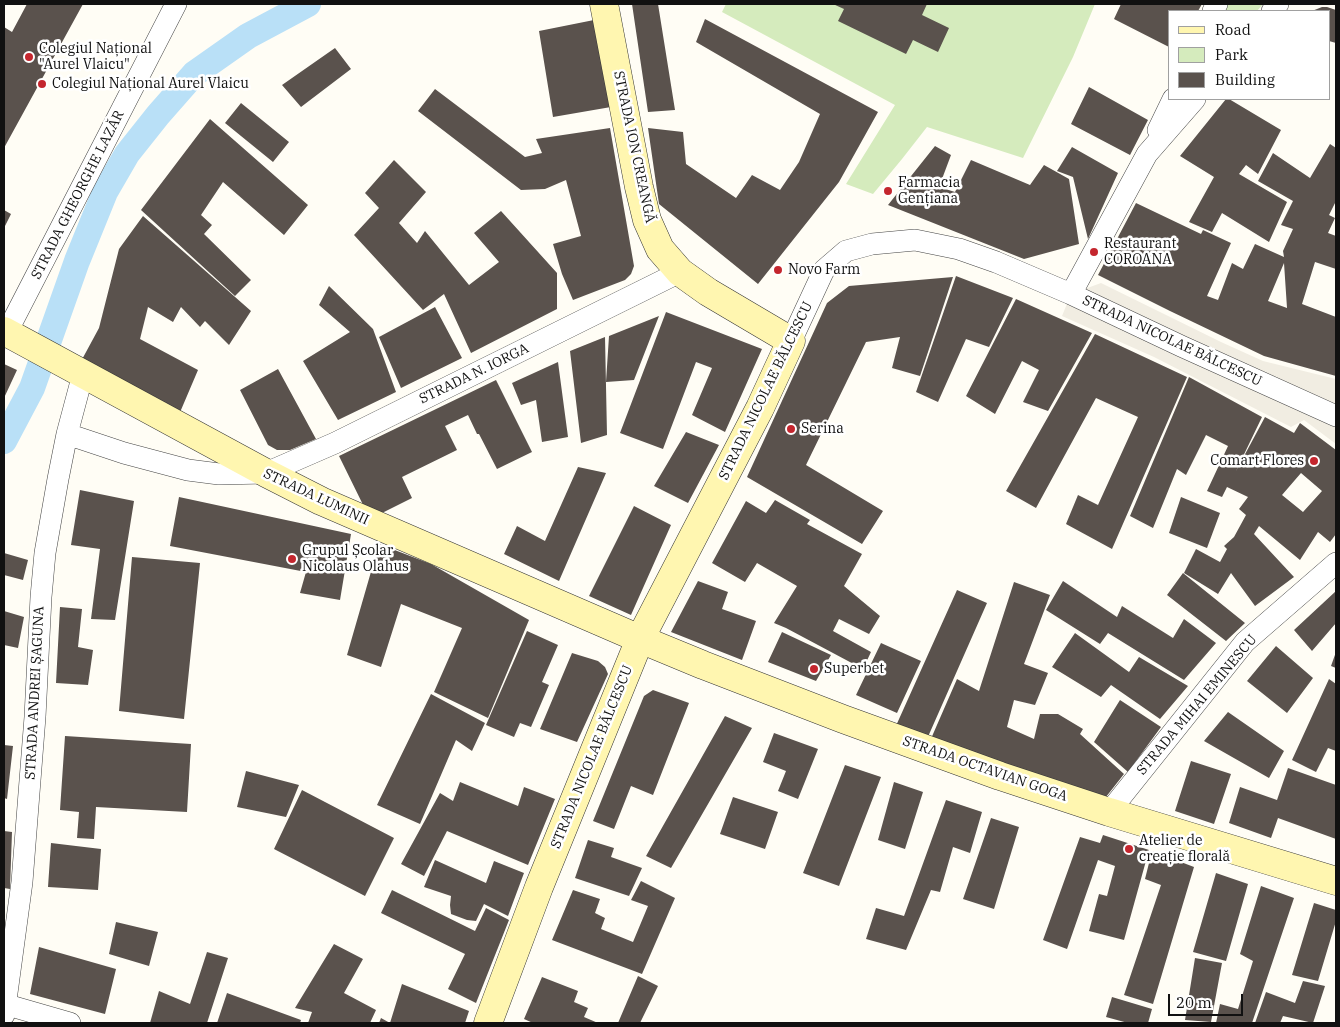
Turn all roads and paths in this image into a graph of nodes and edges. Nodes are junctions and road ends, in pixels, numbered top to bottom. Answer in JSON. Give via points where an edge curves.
{"nodes":[{"id":1,"x":176,"y":4,"type":"edge"},
{"id":2,"x":604,"y":4,"type":"edge"},
{"id":3,"x":1173,"y":100,"type":"edge"},
{"id":4,"x":1194,"y":100,"type":"edge"},
{"id":5,"x":1147,"y":154,"type":"junction"},
{"id":6,"x":680,"y":272,"type":"junction"},
{"id":7,"x":1071,"y":294,"type":"junction"},
{"id":8,"x":5,"y":332,"type":"edge"},
{"id":9,"x":791,"y":341,"type":"junction"},
{"id":10,"x":83,"y":374,"type":"junction"},
{"id":11,"x":1336,"y":416,"type":"edge"},
{"id":12,"x":67,"y":434,"type":"junction"},
{"id":13,"x":266,"y":473,"type":"junction"},
{"id":14,"x":1336,"y":563,"type":"edge"},
{"id":15,"x":640,"y":639,"type":"junction"},
{"id":16,"x":1109,"y":812,"type":"junction"},
{"id":17,"x":1336,"y":881,"type":"edge"},
{"id":18,"x":4,"y":1008,"type":"edge"},
{"id":19,"x":70,"y":1023,"type":"edge"},
{"id":20,"x":488,"y":1023,"type":"edge"}],
"edges":[{"from":1,"to":8,"type":"street","name":"STRADA GHEORGHE LAZĂR"},
{"from":2,"to":6,"type":"street","name":"STRADA ION CREANGĂ","via":[[647,220],[660,248]]},
{"from":3,"to":5,"type":"street"},
{"from":4,"to":5,"type":"street"},
{"from":5,"to":7,"type":"street"},
{"from":6,"to":9,"type":"street","name":"STRADA ION CREANGĂ"},
{"from":6,"to":13,"type":"street","name":"STRADA N. IORGA","via":[[335,443]]},
{"from":7,"to":9,"type":"street","name":"STRADA NICOLAE BĂLCESCU","via":[[959,249],[915,240],[872,244],[846,251],[824,270]]},
{"from":7,"to":11,"type":"street","name":"STRADA NICOLAE BĂLCESCU"},
{"from":8,"to":10,"type":"street","name":"STRADA LUMINII"},
{"from":9,"to":15,"type":"street","name":"STRADA NICOLAE BĂLCESCU","via":[[760,408]]},
{"from":10,"to":12,"type":"street","name":"STRADA ANDREI ȘAGUNA"},
{"from":10,"to":13,"type":"street","name":"STRADA LUMINII"},
{"from":12,"to":13,"type":"street","via":[[188,470],[219,474]]},
{"from":12,"to":18,"type":"street","name":"STRADA ANDREI ȘAGUNA","via":[[45,553],[22,882]]},
{"from":13,"to":15,"type":"street","name":"STRADA LUMINII","via":[[321,501]]},
{"from":14,"to":16,"type":"street","name":"STRADA MIHAI EMINESCU","via":[[1245,642]]},
{"from":15,"to":16,"type":"street","name":"STRADA OCTAVIAN GOGA","via":[[852,722]]},
{"from":15,"to":20,"type":"street","name":"STRADA NICOLAE BĂLCESCU","via":[[539,887]]},
{"from":16,"to":17,"type":"street","name":"STRADA OCTAVIAN GOGA"},
{"from":18,"to":19,"type":"street"}]}
